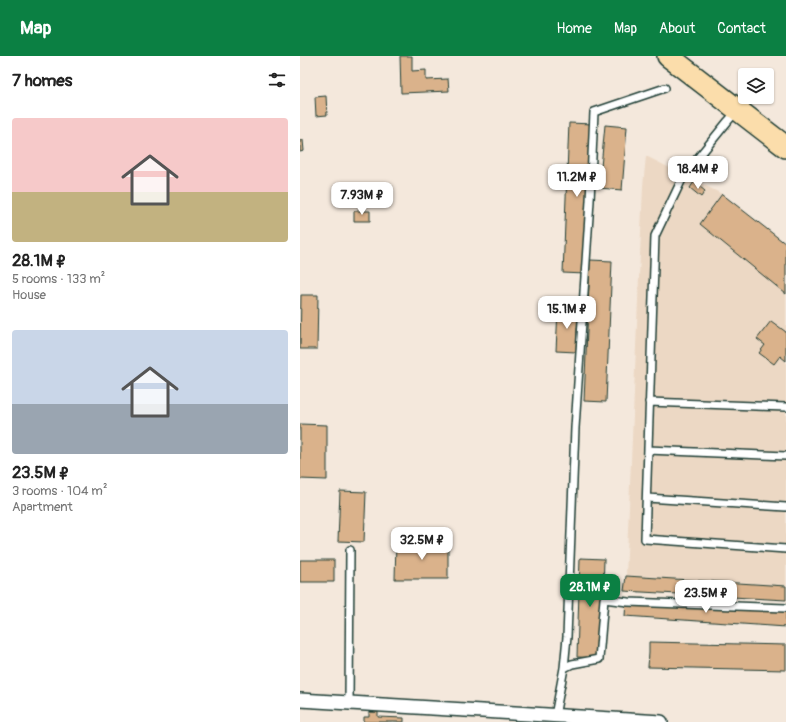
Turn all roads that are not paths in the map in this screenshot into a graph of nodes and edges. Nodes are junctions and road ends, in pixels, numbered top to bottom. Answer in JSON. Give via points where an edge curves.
{"nodes":[{"id":1,"x":668,"y":56,"type":"edge"},
{"id":2,"x":665,"y":88,"type":"dead end"},
{"id":3,"x":738,"y":110,"type":"junction"},
{"id":4,"x":786,"y":147,"type":"edge"},
{"id":5,"x":650,"y":402,"type":"junction"},
{"id":6,"x":786,"y":407,"type":"edge"},
{"id":7,"x":648,"y":450,"type":"junction"},
{"id":8,"x":786,"y":456,"type":"edge"},
{"id":9,"x":647,"y":498,"type":"junction"},
{"id":10,"x":786,"y":507,"type":"edge"},
{"id":11,"x":786,"y":549,"type":"edge"},
{"id":12,"x":350,"y":550,"type":"dead end"},
{"id":13,"x":786,"y":608,"type":"edge"},
{"id":14,"x":564,"y":668,"type":"junction"},
{"id":15,"x":300,"y":700,"type":"edge"},
{"id":16,"x":350,"y":703,"type":"junction"},
{"id":17,"x":555,"y":716,"type":"junction"},
{"id":18,"x":661,"y":722,"type":"edge"}],
"edges":[{"from":1,"to":3,"type":"main road"},
{"from":2,"to":14,"type":"lane","via":[[594,112]]},
{"from":3,"to":4,"type":"main road"},
{"from":3,"to":5,"type":"lane","via":[[684,175],[655,236]]},
{"from":5,"to":6,"type":"lane"},
{"from":5,"to":7,"type":"lane"},
{"from":7,"to":8,"type":"lane"},
{"from":7,"to":9,"type":"lane"},
{"from":9,"to":10,"type":"lane"},
{"from":9,"to":11,"type":"lane","via":[[645,539]]},
{"from":12,"to":16,"type":"lane"},
{"from":13,"to":14,"type":"lane","via":[[604,600],[599,659]]},
{"from":14,"to":17,"type":"lane"},
{"from":15,"to":16,"type":"street"},
{"from":16,"to":17,"type":"street"},
{"from":17,"to":18,"type":"street"}]}
